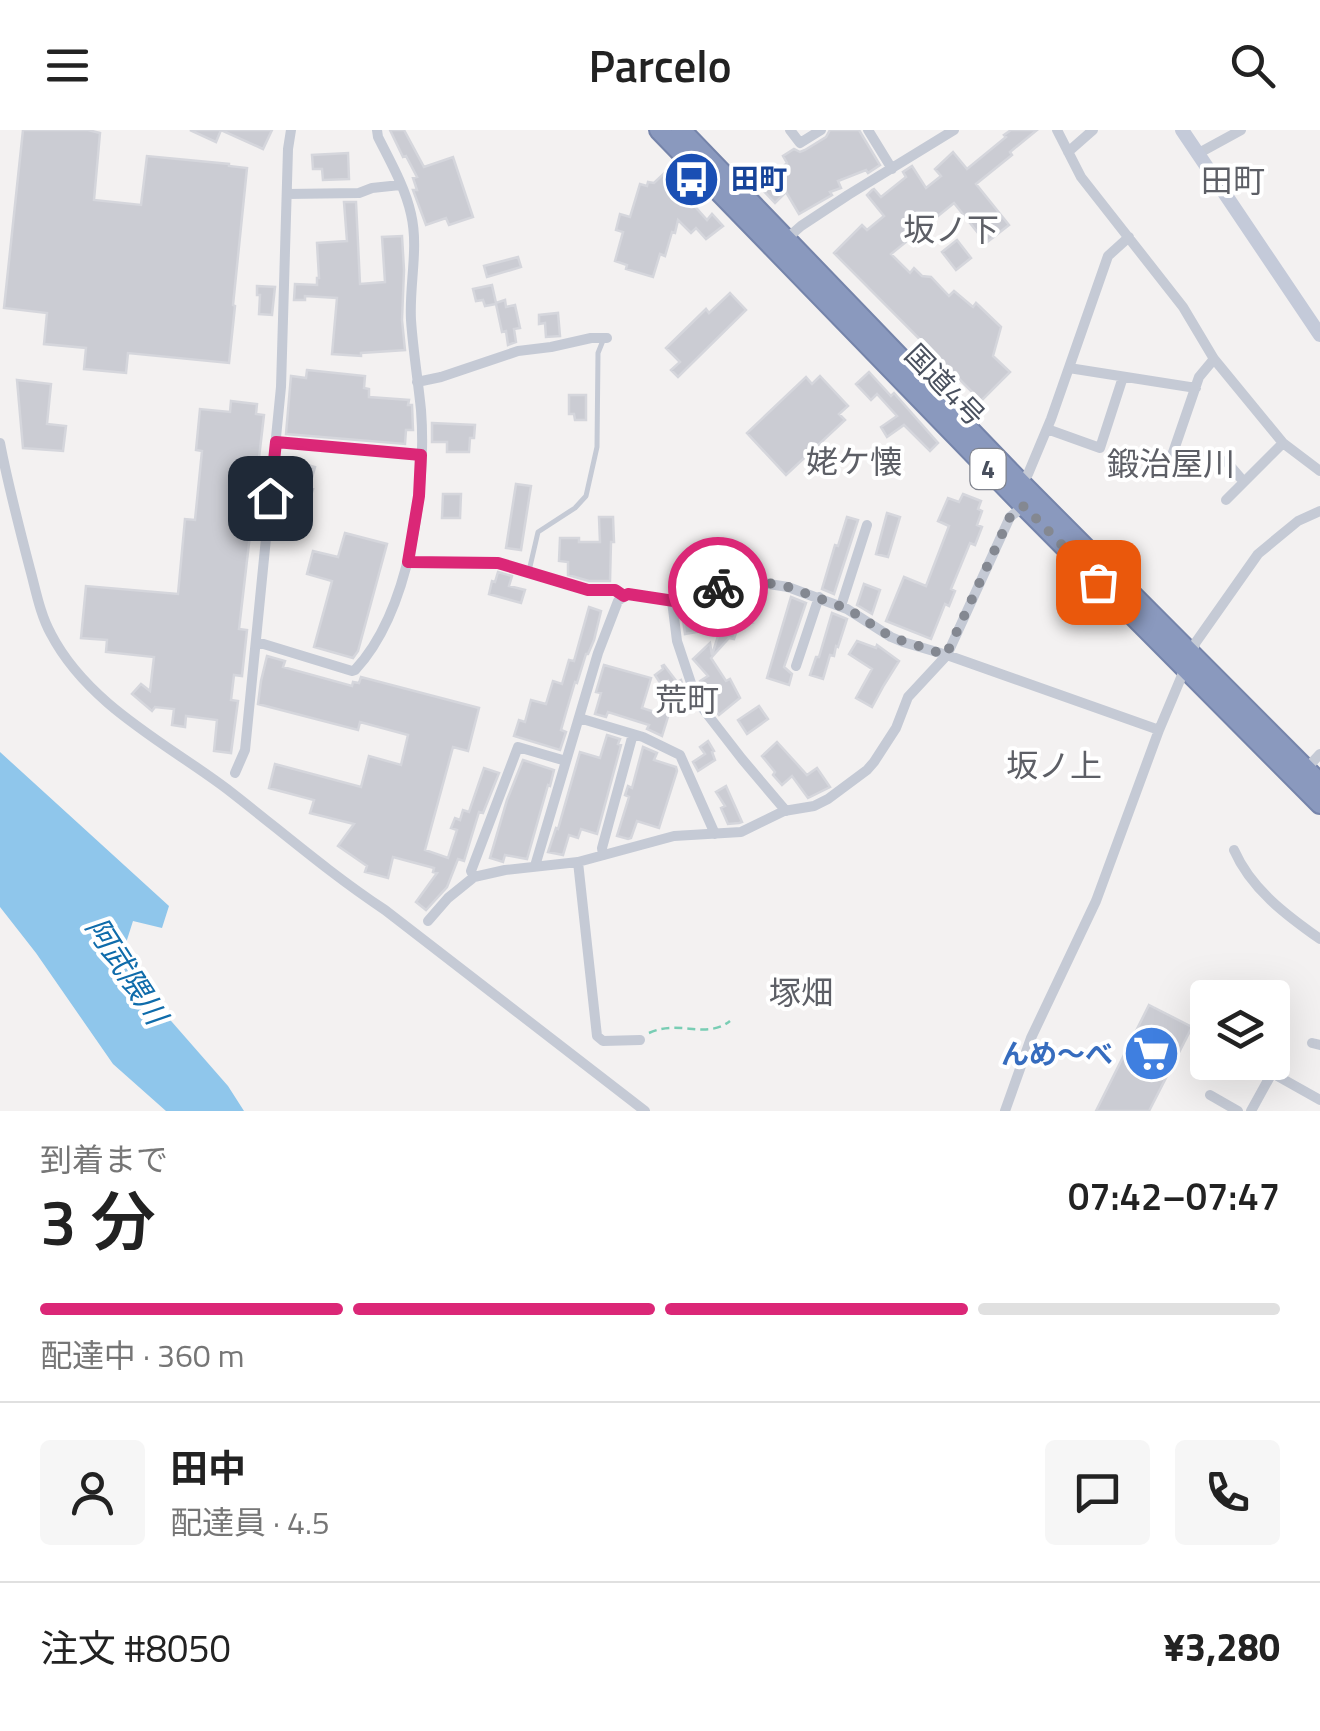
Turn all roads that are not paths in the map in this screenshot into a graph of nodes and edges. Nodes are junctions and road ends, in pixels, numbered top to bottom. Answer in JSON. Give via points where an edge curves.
{"nodes":[{"id":1,"x":291,"y":130,"type":"edge"},
{"id":2,"x":378,"y":130,"type":"edge"},
{"id":3,"x":659,"y":130,"type":"edge"},
{"id":4,"x":680,"y":130,"type":"edge"},
{"id":5,"x":790,"y":130,"type":"edge"},
{"id":6,"x":821,"y":130,"type":"edge"},
{"id":7,"x":868,"y":130,"type":"edge"},
{"id":8,"x":954,"y":130,"type":"edge"},
{"id":9,"x":1057,"y":130,"type":"edge"},
{"id":10,"x":1093,"y":130,"type":"edge"},
{"id":11,"x":1182,"y":130,"type":"edge"},
{"id":12,"x":1242,"y":130,"type":"edge"},
{"id":13,"x":1068,"y":152,"type":"junction"},
{"id":14,"x":1199,"y":154,"type":"junction"},
{"id":15,"x":892,"y":169,"type":"junction"},
{"id":16,"x":400,"y":185,"type":"junction"},
{"id":17,"x":287,"y":194,"type":"junction"},
{"id":18,"x":1129,"y":237,"type":"junction"},
{"id":19,"x":781,"y":245,"type":"junction"},
{"id":20,"x":1320,"y":335,"type":"edge"},
{"id":21,"x":606,"y":338,"type":"joint"},
{"id":22,"x":1214,"y":359,"type":"junction"},
{"id":23,"x":1069,"y":368,"type":"junction"},
{"id":24,"x":1123,"y":377,"type":"junction"},
{"id":25,"x":417,"y":382,"type":"junction"},
{"id":26,"x":1196,"y":388,"type":"junction"},
{"id":27,"x":1047,"y":429,"type":"junction"},
{"id":28,"x":276,"y":442,"type":"junction"},
{"id":29,"x":0,"y":443,"type":"edge"},
{"id":30,"x":1283,"y":443,"type":"junction"},
{"id":31,"x":421,"y":455,"type":"junction"},
{"id":32,"x":1226,"y":461,"type":"dead end"},
{"id":33,"x":1320,"y":472,"type":"edge"},
{"id":34,"x":1166,"y":473,"type":"dead end"},
{"id":35,"x":1020,"y":482,"type":"junction"},
{"id":36,"x":1244,"y":482,"type":"junction"},
{"id":37,"x":1226,"y":500,"type":"dead end"},
{"id":38,"x":1024,"y":506,"type":"junction"},
{"id":39,"x":1320,"y":511,"type":"edge"},
{"id":40,"x":867,"y":525,"type":"dead end"},
{"id":41,"x":408,"y":562,"type":"junction"},
{"id":42,"x":530,"y":571,"type":"junction"},
{"id":43,"x":624,"y":596,"type":"junction"},
{"id":44,"x":819,"y":597,"type":"junction"},
{"id":45,"x":672,"y":601,"type":"junction"},
{"id":46,"x":841,"y":606,"type":"junction"},
{"id":47,"x":256,"y":642,"type":"junction"},
{"id":48,"x":946,"y":655,"type":"junction"},
{"id":49,"x":1187,"y":661,"type":"junction"},
{"id":50,"x":796,"y":666,"type":"dead end"},
{"id":51,"x":579,"y":718,"type":"junction"},
{"id":52,"x":1159,"y":730,"type":"junction"},
{"id":53,"x":633,"y":734,"type":"junction"},
{"id":54,"x":1320,"y":754,"type":"edge"},
{"id":55,"x":566,"y":761,"type":"junction"},
{"id":56,"x":1306,"y":769,"type":"junction"},
{"id":57,"x":236,"y":774,"type":"dead end"},
{"id":58,"x":1320,"y":783,"type":"edge"},
{"id":59,"x":1320,"y":804,"type":"edge"},
{"id":60,"x":786,"y":810,"type":"junction"},
{"id":61,"x":715,"y":834,"type":"junction"},
{"id":62,"x":1234,"y":850,"type":"dead end"},
{"id":63,"x":603,"y":856,"type":"junction"},
{"id":64,"x":578,"y":862,"type":"junction"},
{"id":65,"x":535,"y":866,"type":"junction"},
{"id":66,"x":474,"y":877,"type":"junction"},
{"id":67,"x":428,"y":921,"type":"dead end"},
{"id":68,"x":1320,"y":939,"type":"edge"},
{"id":69,"x":640,"y":1040,"type":"road end"},
{"id":70,"x":1268,"y":1080,"type":"edge"},
{"id":71,"x":1284,"y":1080,"type":"edge"},
{"id":72,"x":1210,"y":1095,"type":"dead end"},
{"id":73,"x":1320,"y":1100,"type":"edge"},
{"id":74,"x":645,"y":1111,"type":"edge"},
{"id":75,"x":1005,"y":1111,"type":"edge"},
{"id":76,"x":1238,"y":1111,"type":"edge"},
{"id":77,"x":1250,"y":1111,"type":"edge"}],
"edges":[{"from":1,"to":17,"type":"street"},
{"from":2,"to":16,"type":"street"},
{"from":3,"to":19,"type":"highway","name":"国道4号","number":"4"},
{"from":4,"to":19,"type":"highway","name":"国道4号","number":"4"},
{"from":5,"to":6,"type":"street","via":[[800,143]]},
{"from":7,"to":15,"type":"street"},
{"from":8,"to":15,"type":"street"},
{"from":9,"to":13,"type":"street"},
{"from":10,"to":13,"type":"street"},
{"from":11,"to":14,"type":"main road"},
{"from":12,"to":14,"type":"street"},
{"from":13,"to":18,"type":"street"},
{"from":14,"to":20,"type":"main road"},
{"from":15,"to":19,"type":"street"},
{"from":16,"to":17,"type":"street"},
{"from":16,"to":25,"type":"street","via":[[412,218]]},
{"from":17,"to":28,"type":"street"},
{"from":18,"to":22,"type":"street"},
{"from":18,"to":23,"type":"street","via":[[1108,256]]},
{"from":19,"to":35,"type":"highway","name":"国道4号","number":"4"},
{"from":19,"to":38,"type":"highway","name":"国道4号","number":"4"},
{"from":21,"to":25,"type":"street","via":[[518,350]]},
{"from":21,"to":42,"type":"lane","via":[[598,353],[597,447],[586,496],[538,532]]},
{"from":22,"to":26,"type":"street"},
{"from":22,"to":30,"type":"street"},
{"from":23,"to":24,"type":"street"},
{"from":23,"to":27,"type":"street"},
{"from":24,"to":26,"type":"street"},
{"from":24,"to":27,"type":"street","via":[[1100,448]]},
{"from":25,"to":31,"type":"street"},
{"from":26,"to":34,"type":"street"},
{"from":27,"to":35,"type":"street"},
{"from":28,"to":31,"type":"street"},
{"from":28,"to":47,"type":"street"},
{"from":29,"to":74,"type":"street","via":[[41,611],[61,651],[91,687]]},
{"from":30,"to":33,"type":"street"},
{"from":30,"to":36,"type":"street"},
{"from":31,"to":41,"type":"street"},
{"from":32,"to":36,"type":"street"},
{"from":35,"to":49,"type":"highway","name":"国道4号","number":"4"},
{"from":36,"to":37,"type":"street"},
{"from":38,"to":48,"type":"street","via":[[1010,517]]},
{"from":38,"to":49,"type":"highway","name":"国道4号","number":"4"},
{"from":39,"to":49,"type":"street","via":[[1258,554]]},
{"from":40,"to":46,"type":"street"},
{"from":41,"to":42,"type":"street","via":[[498,563]]},
{"from":41,"to":47,"type":"street","via":[[382,631],[352,672]]},
{"from":42,"to":43,"type":"street"},
{"from":43,"to":45,"type":"street"},
{"from":43,"to":51,"type":"street"},
{"from":44,"to":45,"type":"street","via":[[744,580]]},
{"from":44,"to":46,"type":"street"},
{"from":44,"to":50,"type":"street"},
{"from":45,"to":60,"type":"street","via":[[676,641],[697,701]]},
{"from":46,"to":48,"type":"street","via":[[891,637]]},
{"from":47,"to":57,"type":"street"},
{"from":48,"to":52,"type":"street"},
{"from":48,"to":60,"type":"street","via":[[908,697],[867,770],[814,806]]},
{"from":49,"to":52,"type":"street"},
{"from":49,"to":56,"type":"highway","name":"国道4号","number":"4"},
{"from":49,"to":59,"type":"highway","name":"国道4号","number":"4"},
{"from":51,"to":53,"type":"street"},
{"from":51,"to":55,"type":"street"},
{"from":52,"to":75,"type":"street","via":[[1096,901],[1031,1038]]},
{"from":53,"to":61,"type":"street","via":[[680,755]]},
{"from":53,"to":63,"type":"street"},
{"from":54,"to":56,"type":"street"},
{"from":55,"to":65,"type":"street"},
{"from":55,"to":66,"type":"street","via":[[518,748]]},
{"from":56,"to":58,"type":"highway","name":"国道4号","number":"4"},
{"from":60,"to":61,"type":"street","via":[[741,832]]},
{"from":61,"to":63,"type":"street","via":[[674,836]]},
{"from":62,"to":68,"type":"street","via":[[1253,883]]},
{"from":63,"to":64,"type":"street"},
{"from":64,"to":65,"type":"street"},
{"from":64,"to":69,"type":"street","via":[[597,1036]]},
{"from":65,"to":66,"type":"street"},
{"from":66,"to":67,"type":"street"},
{"from":70,"to":77,"type":"street"},
{"from":71,"to":73,"type":"street"},
{"from":72,"to":76,"type":"street"}]}
